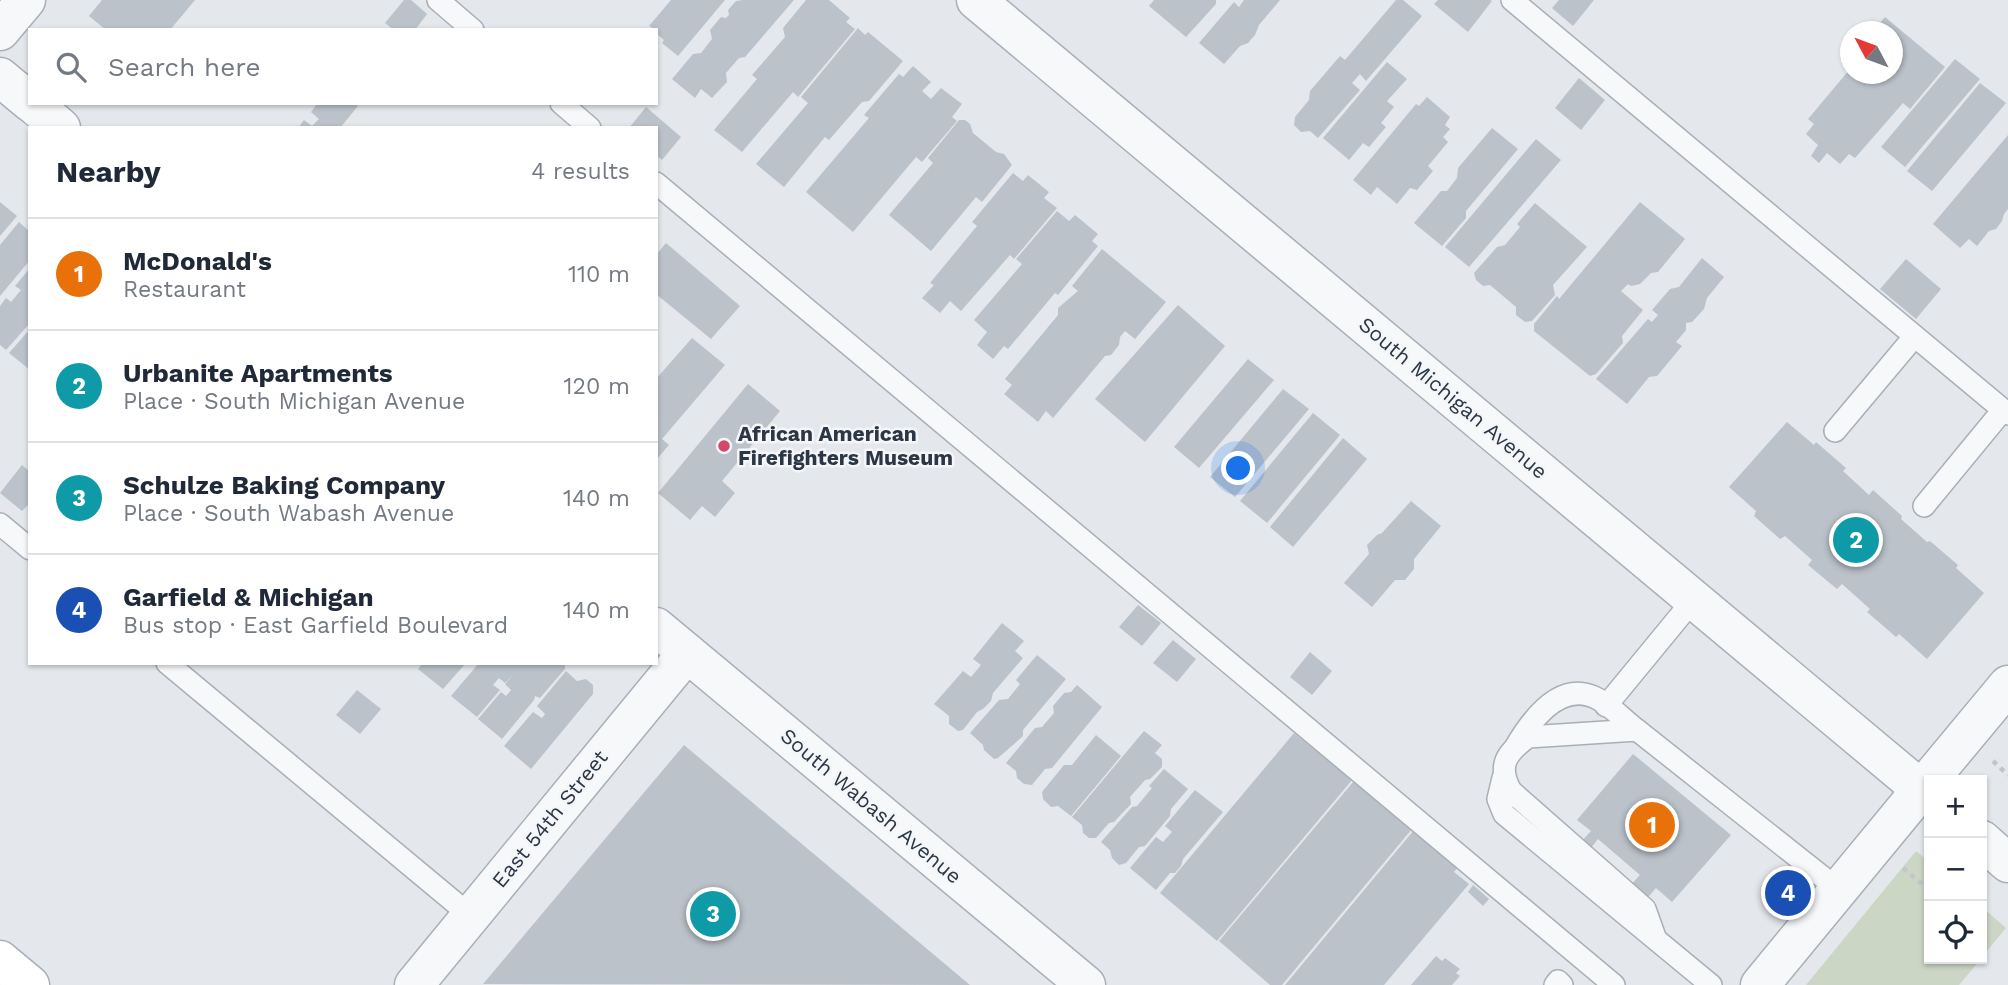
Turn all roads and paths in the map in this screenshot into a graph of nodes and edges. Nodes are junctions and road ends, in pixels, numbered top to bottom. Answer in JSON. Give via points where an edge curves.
{"nodes":[{"id":1,"x":26,"y":0,"type":"edge"},
{"id":2,"x":438,"y":0,"type":"edge"},
{"id":3,"x":976,"y":0,"type":"edge"},
{"id":4,"x":1512,"y":0,"type":"edge"},
{"id":5,"x":471,"y":28,"type":"edge"},
{"id":6,"x":0,"y":31,"type":"edge"},
{"id":7,"x":0,"y":77,"type":"edge"},
{"id":8,"x":28,"y":100,"type":"edge"},
{"id":9,"x":34,"y":105,"type":"edge"},
{"id":10,"x":563,"y":105,"type":"edge"},
{"id":11,"x":59,"y":126,"type":"edge"},
{"id":12,"x":588,"y":126,"type":"edge"},
{"id":13,"x":658,"y":185,"type":"edge"},
{"id":14,"x":1914,"y":337,"type":"junction"},
{"id":15,"x":2005,"y":412,"type":"edge"},
{"id":16,"x":1835,"y":431,"type":"dead end"},
{"id":17,"x":1924,"y":506,"type":"dead end"},
{"id":18,"x":0,"y":524,"type":"edge"},
{"id":19,"x":28,"y":547,"type":"edge"},
{"id":20,"x":1694,"y":599,"type":"junction"},
{"id":21,"x":658,"y":629,"type":"edge"},
{"id":22,"x":687,"y":653,"type":"junction"},
{"id":23,"x":169,"y":665,"type":"edge"},
{"id":24,"x":2008,"y":685,"type":"edge"},
{"id":25,"x":1606,"y":706,"type":"junction"},
{"id":26,"x":1637,"y":730,"type":"junction"},
{"id":27,"x":1516,"y":746,"type":"junction"},
{"id":28,"x":1993,"y":761,"type":"dead end"},
{"id":29,"x":1936,"y":775,"type":"edge"},
{"id":30,"x":2008,"y":775,"type":"edge"},
{"id":31,"x":1924,"y":784,"type":"edge"},
{"id":32,"x":1924,"y":790,"type":"edge"},
{"id":33,"x":1987,"y":845,"type":"edge"},
{"id":34,"x":2008,"y":863,"type":"edge"},
{"id":35,"x":1901,"y":867,"type":"dead end"},
{"id":36,"x":1924,"y":886,"type":"edge"},
{"id":37,"x":1839,"y":890,"type":"junction"},
{"id":38,"x":471,"y":916,"type":"junction"},
{"id":39,"x":0,"y":960,"type":"edge"},
{"id":40,"x":30,"y":985,"type":"edge"},
{"id":41,"x":414,"y":985,"type":"edge"},
{"id":42,"x":1086,"y":985,"type":"edge"},
{"id":43,"x":1555,"y":985,"type":"edge"},
{"id":44,"x":1562,"y":985,"type":"edge"},
{"id":45,"x":1614,"y":985,"type":"edge"},
{"id":46,"x":1711,"y":985,"type":"edge"},
{"id":47,"x":1760,"y":985,"type":"edge"}],
"edges":[{"from":1,"to":6,"type":"street"},
{"from":2,"to":5,"type":"lane"},
{"from":3,"to":20,"type":"street","name":"South Michigan Avenue"},
{"from":4,"to":14,"type":"lane"},
{"from":7,"to":8,"type":"street"},
{"from":9,"to":11,"type":"street"},
{"from":10,"to":12,"type":"lane"},
{"from":13,"to":45,"type":"lane"},
{"from":14,"to":15,"type":"lane"},
{"from":14,"to":16,"type":"lane"},
{"from":15,"to":17,"type":"lane"},
{"from":18,"to":19,"type":"lane"},
{"from":20,"to":25,"type":"lane"},
{"from":20,"to":31,"type":"street","name":"South Michigan Avenue"},
{"from":21,"to":22,"type":"street","name":"South Wabash Avenue"},
{"from":22,"to":38,"type":"street","name":"East 54th Street"},
{"from":22,"to":42,"type":"street","name":"South Wabash Avenue"},
{"from":23,"to":38,"type":"lane"},
{"from":24,"to":29,"type":"street"},
{"from":25,"to":26,"type":"lane"},
{"from":25,"to":27,"type":"lane","via":[[1583,694],[1558,699],[1539,713]]},
{"from":26,"to":27,"type":"lane","via":[[1528,737]]},
{"from":26,"to":37,"type":"lane"},
{"from":27,"to":46,"type":"lane","via":[[1503,764],[1498,799],[1504,814]]},
{"from":28,"to":30,"type":"path"},
{"from":32,"to":37,"type":"street"},
{"from":33,"to":34,"type":"street"},
{"from":35,"to":36,"type":"path"},
{"from":37,"to":47,"type":"street"},
{"from":38,"to":41,"type":"street","name":"East 54th Street"},
{"from":39,"to":40,"type":"main road"},
{"from":43,"to":44,"type":"lane","via":[[1558,981]]}]}
